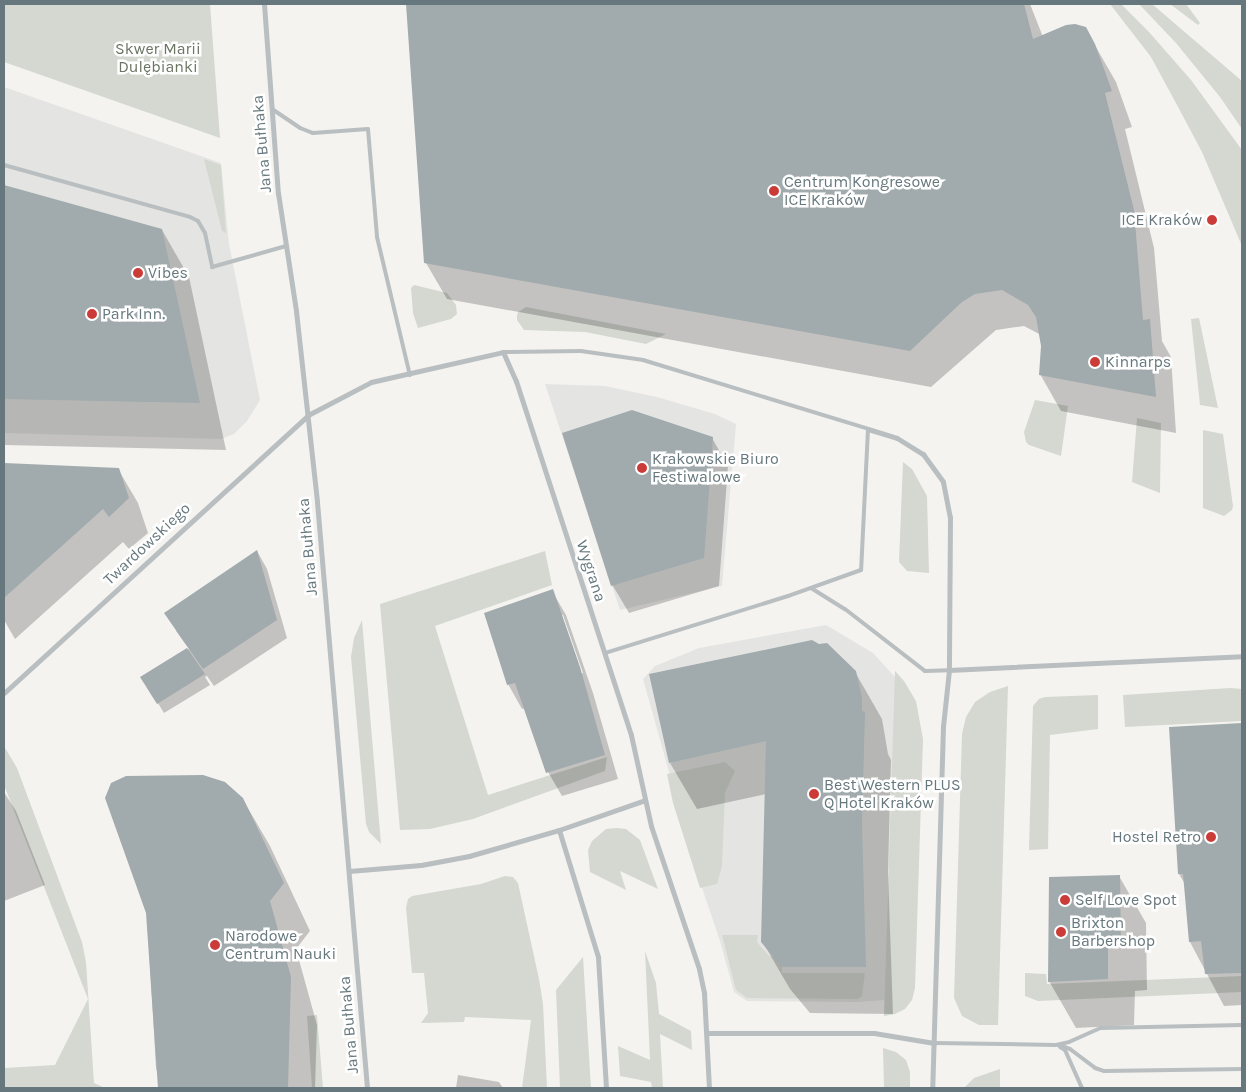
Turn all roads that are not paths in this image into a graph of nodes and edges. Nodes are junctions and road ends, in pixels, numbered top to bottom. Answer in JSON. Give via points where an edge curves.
{"nodes":[{"id":1,"x":264,"y":4,"type":"edge"},
{"id":2,"x":271,"y":109,"type":"junction"},
{"id":3,"x":4,"y":165,"type":"edge"},
{"id":4,"x":286,"y":246,"type":"junction"},
{"id":5,"x":503,"y":352,"type":"junction"},
{"id":6,"x":410,"y":375,"type":"junction"},
{"id":7,"x":308,"y":415,"type":"junction"},
{"id":8,"x":868,"y":429,"type":"junction"},
{"id":9,"x":811,"y":588,"type":"junction"},
{"id":10,"x":605,"y":653,"type":"junction"},
{"id":11,"x":1242,"y":656,"type":"edge"},
{"id":12,"x":949,"y":670,"type":"junction"},
{"id":13,"x":4,"y":693,"type":"edge"},
{"id":14,"x":644,"y":800,"type":"junction"},
{"id":15,"x":560,"y":830,"type":"junction"},
{"id":16,"x":349,"y":871,"type":"junction"},
{"id":17,"x":1242,"y":1025,"type":"edge"},
{"id":18,"x":706,"y":1033,"type":"junction"},
{"id":19,"x":934,"y":1043,"type":"junction"},
{"id":20,"x":1056,"y":1045,"type":"junction"},
{"id":21,"x":1242,"y":1069,"type":"edge"},
{"id":22,"x":368,"y":1088,"type":"edge"},
{"id":23,"x":606,"y":1088,"type":"edge"},
{"id":24,"x":709,"y":1088,"type":"edge"},
{"id":25,"x":932,"y":1088,"type":"edge"},
{"id":26,"x":1082,"y":1088,"type":"edge"}],
"edges":[{"from":1,"to":2,"type":"street","name":"Jana Bułhaka"},
{"from":2,"to":4,"type":"street","name":"Jana Bułhaka"},
{"from":2,"to":6,"type":"lane","via":[[313,133],[368,129],[377,237]]},
{"from":3,"to":4,"type":"lane","via":[[190,217],[198,221],[205,233],[212,267]]},
{"from":4,"to":7,"type":"street","name":"Jana Bułhaka"},
{"from":5,"to":6,"type":"street","name":"Twardowskiego"},
{"from":5,"to":8,"type":"lane","via":[[581,351],[643,360]]},
{"from":5,"to":10,"type":"street","name":"Wygrana","via":[[516,381]]},
{"from":6,"to":7,"type":"street","name":"Twardowskiego","via":[[371,382]]},
{"from":7,"to":13,"type":"street","name":"Twardowskiego"},
{"from":7,"to":16,"type":"street","name":"Jana Bułhaka"},
{"from":8,"to":9,"type":"lane","via":[[860,570]]},
{"from":8,"to":12,"type":"street","via":[[897,438],[923,454],[943,482],[950,517]]},
{"from":9,"to":10,"type":"lane"},
{"from":9,"to":12,"type":"lane","via":[[925,671]]},
{"from":10,"to":14,"type":"street","name":"Wygrana","via":[[634,747]]},
{"from":11,"to":12,"type":"street"},
{"from":12,"to":19,"type":"street","via":[[943,726]]},
{"from":14,"to":15,"type":"street"},
{"from":14,"to":18,"type":"street","name":"Wygrana","via":[[699,969]]},
{"from":15,"to":16,"type":"street","via":[[448,861]]},
{"from":15,"to":23,"type":"street","via":[[598,957]]},
{"from":16,"to":22,"type":"street","name":"Jana Bułhaka"},
{"from":17,"to":20,"type":"lane","via":[[1102,1028]]},
{"from":18,"to":19,"type":"street","via":[[874,1033]]},
{"from":18,"to":24,"type":"street","name":"Wygrana"},
{"from":19,"to":20,"type":"lane"},
{"from":19,"to":25,"type":"street"},
{"from":20,"to":21,"type":"lane","via":[[1065,1046],[1104,1071]]},
{"from":20,"to":26,"type":"lane","via":[[1064,1050]]}]}
